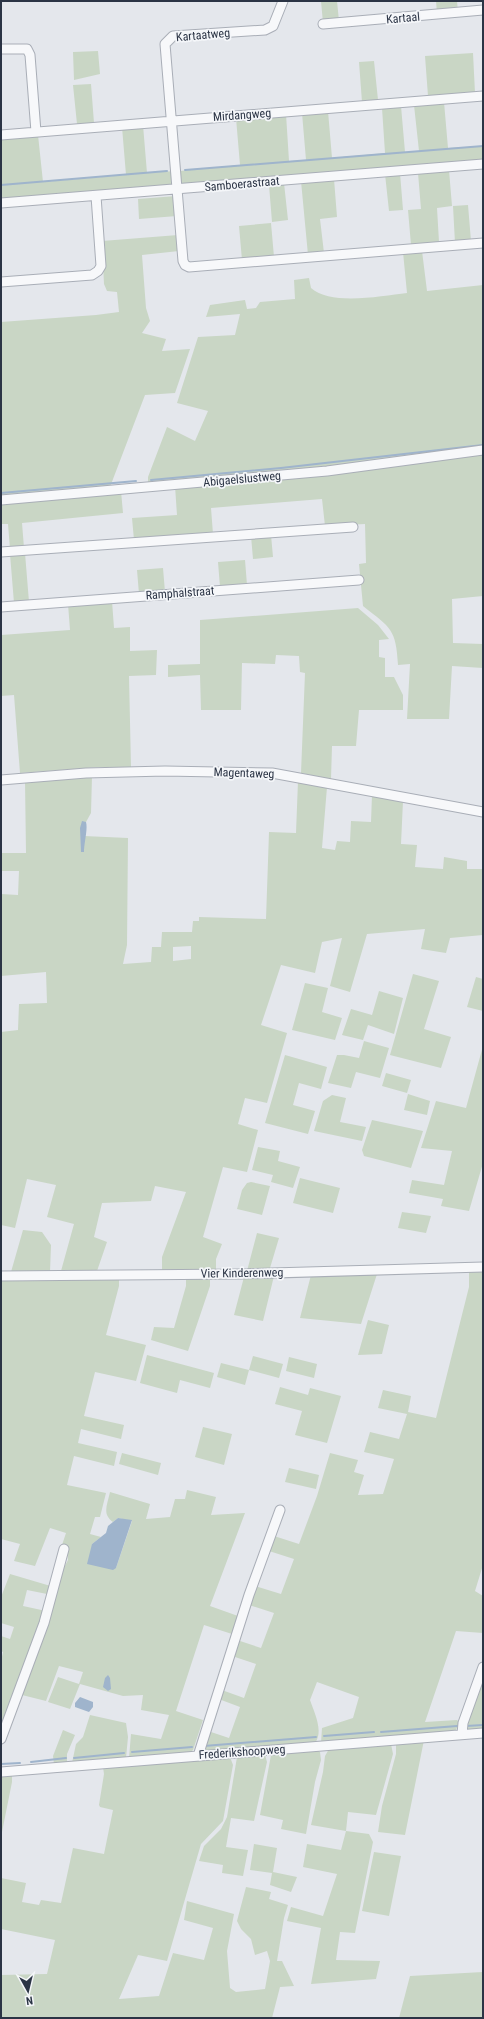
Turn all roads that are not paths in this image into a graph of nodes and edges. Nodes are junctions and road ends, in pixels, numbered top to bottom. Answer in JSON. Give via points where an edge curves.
{"nodes":[{"id":1,"x":283,"y":1,"type":"edge"},
{"id":2,"x":483,"y":10,"type":"edge"},
{"id":3,"x":323,"y":24,"type":"dead end"},
{"id":4,"x":1,"y":49,"type":"edge"},
{"id":5,"x":483,"y":96,"type":"edge"},
{"id":6,"x":172,"y":120,"type":"junction"},
{"id":7,"x":36,"y":132,"type":"junction"},
{"id":8,"x":1,"y":135,"type":"edge"},
{"id":9,"x":483,"y":164,"type":"edge"},
{"id":10,"x":178,"y":189,"type":"junction"},
{"id":11,"x":96,"y":196,"type":"junction"},
{"id":12,"x":1,"y":203,"type":"edge"},
{"id":13,"x":483,"y":243,"type":"edge"},
{"id":14,"x":1,"y":282,"type":"edge"},
{"id":15,"x":483,"y":450,"type":"edge"},
{"id":16,"x":1,"y":500,"type":"edge"},
{"id":17,"x":353,"y":527,"type":"dead end"},
{"id":18,"x":1,"y":552,"type":"edge"},
{"id":19,"x":358,"y":580,"type":"dead end"},
{"id":20,"x":1,"y":607,"type":"edge"},
{"id":21,"x":1,"y":780,"type":"edge"},
{"id":22,"x":483,"y":812,"type":"edge"},
{"id":23,"x":483,"y":1267,"type":"edge"},
{"id":24,"x":1,"y":1276,"type":"edge"},
{"id":25,"x":280,"y":1510,"type":"dead end"},
{"id":26,"x":64,"y":1550,"type":"dead end"},
{"id":27,"x":483,"y":1667,"type":"edge"},
{"id":28,"x":483,"y":1733,"type":"edge"},
{"id":29,"x":462,"y":1734,"type":"junction"},
{"id":30,"x":1,"y":1740,"type":"edge"},
{"id":31,"x":198,"y":1756,"type":"junction"},
{"id":32,"x":1,"y":1772,"type":"edge"}],
"edges":[{"from":1,"to":6,"type":"street","name":"Kartaatweg","via":[[273,26],[265,30],[173,36],[169,39],[165,50]]},
{"from":2,"to":3,"type":"street","name":"Kartaal"},
{"from":4,"to":7,"type":"street","via":[[27,49],[30,55]]},
{"from":5,"to":6,"type":"street","name":"Mirdangweg"},
{"from":6,"to":7,"type":"street","name":"Mirdangweg"},
{"from":6,"to":10,"type":"street"},
{"from":7,"to":8,"type":"street","name":"Mirdangweg"},
{"from":9,"to":10,"type":"street","name":"Samboerastraat"},
{"from":10,"to":11,"type":"street","name":"Samboerastraat"},
{"from":10,"to":13,"type":"street","via":[[183,261],[190,267]]},
{"from":11,"to":12,"type":"street","name":"Samboerastraat"},
{"from":11,"to":14,"type":"street","via":[[101,266],[98,271],[92,275]]},
{"from":15,"to":16,"type":"street","name":"Abigaelslustweg","via":[[320,472]]},
{"from":17,"to":18,"type":"street"},
{"from":19,"to":20,"type":"street","name":"Ramphalstraat"},
{"from":21,"to":22,"type":"street","name":"Magentaweg","via":[[165,770],[272,773]]},
{"from":23,"to":24,"type":"street","name":"Vier Kinderenweg","via":[[241,1274]]},
{"from":25,"to":31,"type":"street","via":[[249,1595]]},
{"from":26,"to":30,"type":"street","via":[[44,1623]]},
{"from":27,"to":29,"type":"street","via":[[463,1723]]},
{"from":28,"to":29,"type":"street","name":"Frederikshoopweg"},
{"from":29,"to":31,"type":"street","name":"Frederikshoopweg"},
{"from":31,"to":32,"type":"street","name":"Frederikshoopweg"}]}
